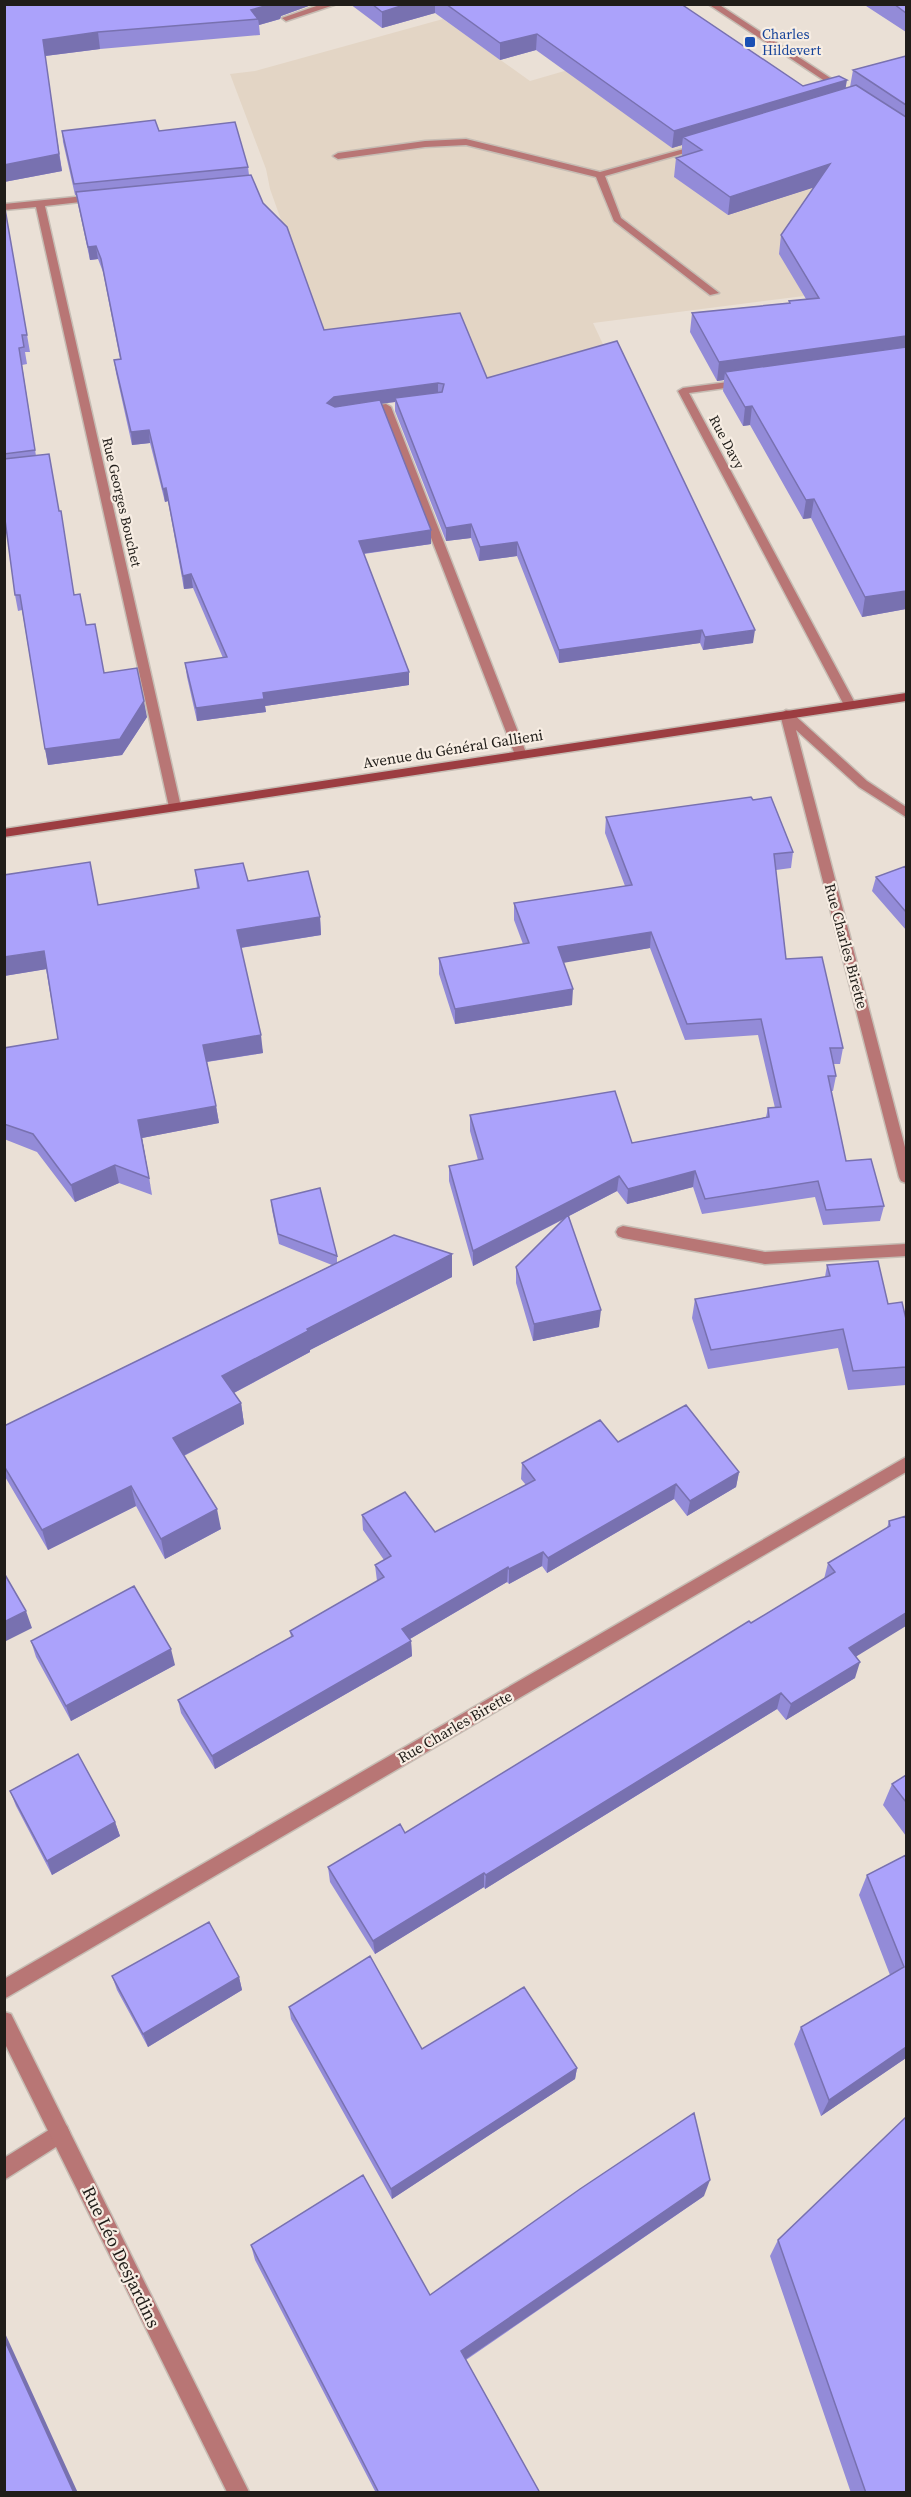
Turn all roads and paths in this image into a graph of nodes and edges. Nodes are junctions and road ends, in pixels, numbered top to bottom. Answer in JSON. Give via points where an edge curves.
{"nodes":[{"id":1,"x":333,"y":4,"type":"edge"},
{"id":2,"x":712,"y":4,"type":"edge"},
{"id":3,"x":286,"y":18,"type":"dead end"},
{"id":4,"x":848,"y":92,"type":"edge"},
{"id":5,"x":715,"y":141,"type":"edge"},
{"id":6,"x":338,"y":156,"type":"dead end"},
{"id":7,"x":600,"y":175,"type":"junction"},
{"id":8,"x":110,"y":197,"type":"edge"},
{"id":9,"x":40,"y":204,"type":"junction"},
{"id":10,"x":4,"y":207,"type":"edge"},
{"id":11,"x":714,"y":293,"type":"dead end"},
{"id":12,"x":754,"y":381,"type":"edge"},
{"id":13,"x":356,"y":412,"type":"edge"},
{"id":14,"x":906,"y":697,"type":"edge"},
{"id":15,"x":850,"y":705,"type":"junction"},
{"id":16,"x":786,"y":714,"type":"junction"},
{"id":17,"x":521,"y":755,"type":"junction"},
{"id":18,"x":175,"y":807,"type":"junction"},
{"id":19,"x":906,"y":813,"type":"edge"},
{"id":20,"x":4,"y":833,"type":"edge"},
{"id":21,"x":906,"y":1177,"type":"edge"},
{"id":22,"x":623,"y":1232,"type":"dead end"},
{"id":23,"x":906,"y":1250,"type":"edge"},
{"id":24,"x":906,"y":1464,"type":"edge"},
{"id":25,"x":4,"y":1990,"type":"edge"},
{"id":26,"x":4,"y":2021,"type":"edge"},
{"id":27,"x":60,"y":2133,"type":"junction"},
{"id":28,"x":4,"y":2170,"type":"edge"},
{"id":29,"x":238,"y":2493,"type":"edge"}],
"edges":[{"from":1,"to":3,"type":"street"},
{"from":2,"to":4,"type":"street"},
{"from":5,"to":7,"type":"street"},
{"from":6,"to":7,"type":"street","via":[[466,142]]},
{"from":7,"to":11,"type":"street","via":[[617,219]]},
{"from":8,"to":9,"type":"street"},
{"from":9,"to":10,"type":"street"},
{"from":9,"to":18,"type":"street","name":"Rue Georges Bouchet"},
{"from":12,"to":15,"type":"street","name":"Rue Davy","via":[[683,391]]},
{"from":13,"to":17,"type":"street","via":[[391,406]]},
{"from":14,"to":15,"type":"street","name":"Avenue du Général Gallieni"},
{"from":15,"to":16,"type":"street","name":"Avenue du Général Gallieni"},
{"from":16,"to":17,"type":"street","name":"Avenue du Général Gallieni"},
{"from":16,"to":19,"type":"street","via":[[862,784]]},
{"from":16,"to":21,"type":"street","name":"Rue Charles Birette"},
{"from":17,"to":18,"type":"street","name":"Avenue du Général Gallieni"},
{"from":18,"to":20,"type":"street","name":"Avenue du Général Gallieni"},
{"from":22,"to":23,"type":"street","via":[[765,1258]]},
{"from":24,"to":25,"type":"street","name":"Rue Charles Birette"},
{"from":26,"to":27,"type":"street","name":"Rue Léo Desjardins"},
{"from":27,"to":28,"type":"street"},
{"from":27,"to":29,"type":"street","name":"Rue Léo Desjardins"}]}
